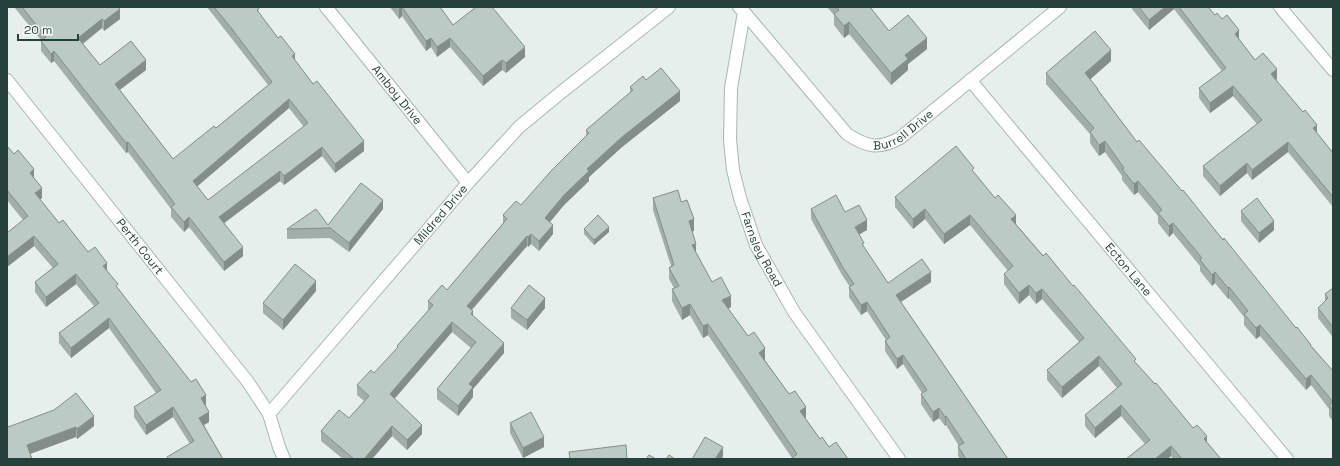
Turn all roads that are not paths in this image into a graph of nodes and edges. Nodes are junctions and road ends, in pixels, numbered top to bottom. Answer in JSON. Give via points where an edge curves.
{"nodes":[{"id":1,"x":326,"y":7,"type":"edge"},
{"id":2,"x":669,"y":7,"type":"edge"},
{"id":3,"x":1060,"y":7,"type":"edge"},
{"id":4,"x":1280,"y":7,"type":"edge"},
{"id":5,"x":741,"y":10,"type":"edge"},
{"id":6,"x":1333,"y":70,"type":"edge"},
{"id":7,"x":7,"y":80,"type":"edge"},
{"id":8,"x":970,"y":80,"type":"junction"},
{"id":9,"x":468,"y":183,"type":"junction"},
{"id":10,"x":269,"y":414,"type":"junction"},
{"id":11,"x":284,"y":459,"type":"edge"},
{"id":12,"x":899,"y":459,"type":"edge"},
{"id":13,"x":1287,"y":459,"type":"edge"}],
"edges":[{"from":1,"to":9,"type":"street","name":"Amboy Drive"},
{"from":2,"to":9,"type":"street","name":"Mildred Drive","via":[[519,127]]},
{"from":3,"to":8,"type":"street","name":"Burrell Drive"},
{"from":4,"to":6,"type":"street"},
{"from":5,"to":8,"type":"street","name":"Burrell Drive","via":[[847,134],[861,143],[874,146],[900,138]]},
{"from":5,"to":12,"type":"street","name":"Farnsley Road","via":[[731,88],[730,139],[733,170],[756,245],[794,312]]},
{"from":7,"to":10,"type":"street","name":"Perth Court","via":[[248,382]]},
{"from":8,"to":13,"type":"street","name":"Ecton Lane"},
{"from":9,"to":10,"type":"street","name":"Mildred Drive"},
{"from":10,"to":11,"type":"street"}]}
